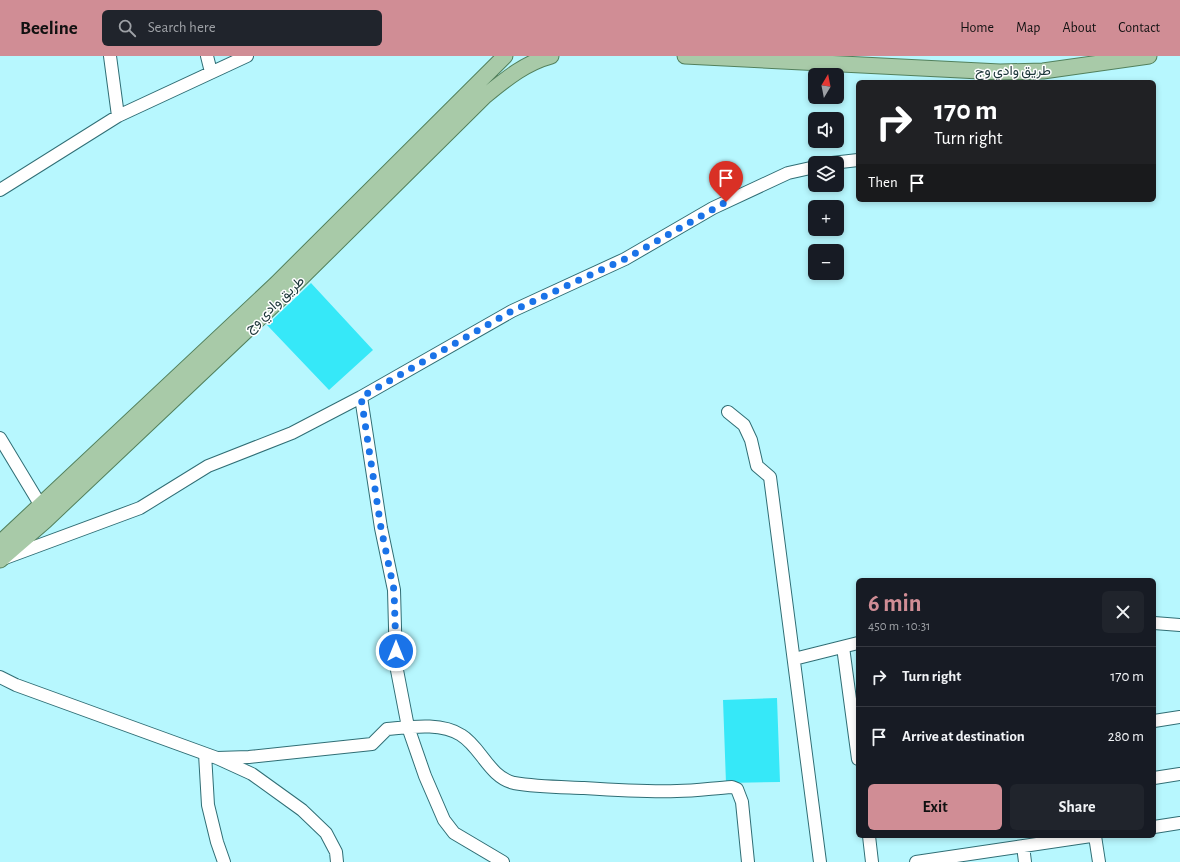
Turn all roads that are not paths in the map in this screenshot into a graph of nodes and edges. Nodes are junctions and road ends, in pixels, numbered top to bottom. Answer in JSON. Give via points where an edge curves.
{"nodes":[{"id":1,"x":110,"y":56,"type":"edge"},
{"id":2,"x":207,"y":56,"type":"edge"},
{"id":3,"x":247,"y":56,"type":"edge"},
{"id":4,"x":505,"y":56,"type":"edge"},
{"id":5,"x":551,"y":56,"type":"edge"},
{"id":6,"x":684,"y":56,"type":"edge"},
{"id":7,"x":1149,"y":56,"type":"edge"},
{"id":8,"x":211,"y":72,"type":"junction"},
{"id":9,"x":118,"y":116,"type":"junction"},
{"id":10,"x":856,"y":160,"type":"edge"},
{"id":11,"x":844,"y":162,"type":"edge"},
{"id":12,"x":808,"y":169,"type":"edge"},
{"id":13,"x":0,"y":190,"type":"edge"},
{"id":14,"x":361,"y":397,"type":"junction"},
{"id":15,"x":728,"y":412,"type":"dead end"},
{"id":16,"x":0,"y":438,"type":"edge"},
{"id":17,"x":41,"y":506,"type":"junction"},
{"id":18,"x":0,"y":543,"type":"edge"},
{"id":19,"x":0,"y":560,"type":"edge"},
{"id":20,"x":1156,"y":623,"type":"edge"},
{"id":21,"x":1180,"y":625,"type":"edge"},
{"id":22,"x":856,"y":644,"type":"edge"},
{"id":23,"x":843,"y":647,"type":"junction"},
{"id":24,"x":794,"y":658,"type":"junction"},
{"id":25,"x":0,"y":677,"type":"edge"},
{"id":26,"x":1180,"y":717,"type":"edge"},
{"id":27,"x":1156,"y":721,"type":"edge"},
{"id":28,"x":408,"y":727,"type":"junction"},
{"id":29,"x":856,"y":744,"type":"edge"},
{"id":30,"x":205,"y":754,"type":"junction"},
{"id":31,"x":217,"y":758,"type":"junction"},
{"id":32,"x":1180,"y":774,"type":"edge"},
{"id":33,"x":1156,"y":778,"type":"edge"},
{"id":34,"x":1180,"y":823,"type":"edge"},
{"id":35,"x":1156,"y":826,"type":"edge"},
{"id":36,"x":869,"y":838,"type":"edge"},
{"id":37,"x":1077,"y":838,"type":"edge"},
{"id":38,"x":1095,"y":838,"type":"edge"},
{"id":39,"x":1023,"y":846,"type":"junction"},
{"id":40,"x":949,"y":860,"type":"edge"},
{"id":41,"x":224,"y":862,"type":"edge"},
{"id":42,"x":338,"y":862,"type":"edge"},
{"id":43,"x":502,"y":862,"type":"edge"},
{"id":44,"x":748,"y":862,"type":"edge"},
{"id":45,"x":820,"y":862,"type":"edge"},
{"id":46,"x":872,"y":862,"type":"edge"},
{"id":47,"x":916,"y":862,"type":"edge"},
{"id":48,"x":1026,"y":862,"type":"edge"},
{"id":49,"x":1099,"y":862,"type":"edge"}],
"edges":[{"from":1,"to":9,"type":"street"},
{"from":2,"to":8,"type":"street"},
{"from":3,"to":8,"type":"street"},
{"from":4,"to":17,"type":"main road","name":"طريق وادي وج","via":[[275,285]]},
{"from":5,"to":19,"type":"main road","name":"طريق وادي وج","via":[[524,67],[485,96],[284,295],[45,521]]},
{"from":6,"to":7,"type":"main road","name":"طريق وادي وج","via":[[1000,72],[1042,71]]},
{"from":8,"to":9,"type":"street"},
{"from":9,"to":13,"type":"street"},
{"from":10,"to":11,"type":"street"},
{"from":12,"to":14,"type":"street","via":[[788,173],[713,208],[625,259],[512,311]]},
{"from":14,"to":19,"type":"street","via":[[292,433],[208,466],[140,508]]},
{"from":14,"to":28,"type":"street","via":[[381,528],[394,590],[396,665]]},
{"from":15,"to":24,"type":"street","via":[[744,425],[758,466],[770,477]]},
{"from":16,"to":17,"type":"street"},
{"from":17,"to":18,"type":"main road","name":"طريق وادي وج"},
{"from":20,"to":21,"type":"street"},
{"from":22,"to":23,"type":"street"},
{"from":23,"to":24,"type":"street"},
{"from":23,"to":29,"type":"street"},
{"from":24,"to":45,"type":"street"},
{"from":25,"to":30,"type":"street"},
{"from":26,"to":27,"type":"street"},
{"from":28,"to":31,"type":"street","via":[[387,728],[372,744]]},
{"from":28,"to":43,"type":"street","via":[[444,820],[454,833]]},
{"from":28,"to":44,"type":"street","via":[[445,728],[460,734],[497,773],[514,783],[651,791],[732,787],[737,789],[742,802]]},
{"from":30,"to":31,"type":"street"},
{"from":30,"to":41,"type":"street","via":[[208,805]]},
{"from":31,"to":42,"type":"street","via":[[252,774],[302,810],[332,842]]},
{"from":32,"to":33,"type":"street"},
{"from":34,"to":35,"type":"street"},
{"from":36,"to":46,"type":"street"},
{"from":37,"to":39,"type":"street"},
{"from":38,"to":49,"type":"street"},
{"from":39,"to":40,"type":"street"},
{"from":39,"to":48,"type":"street"},
{"from":40,"to":47,"type":"street"}]}
